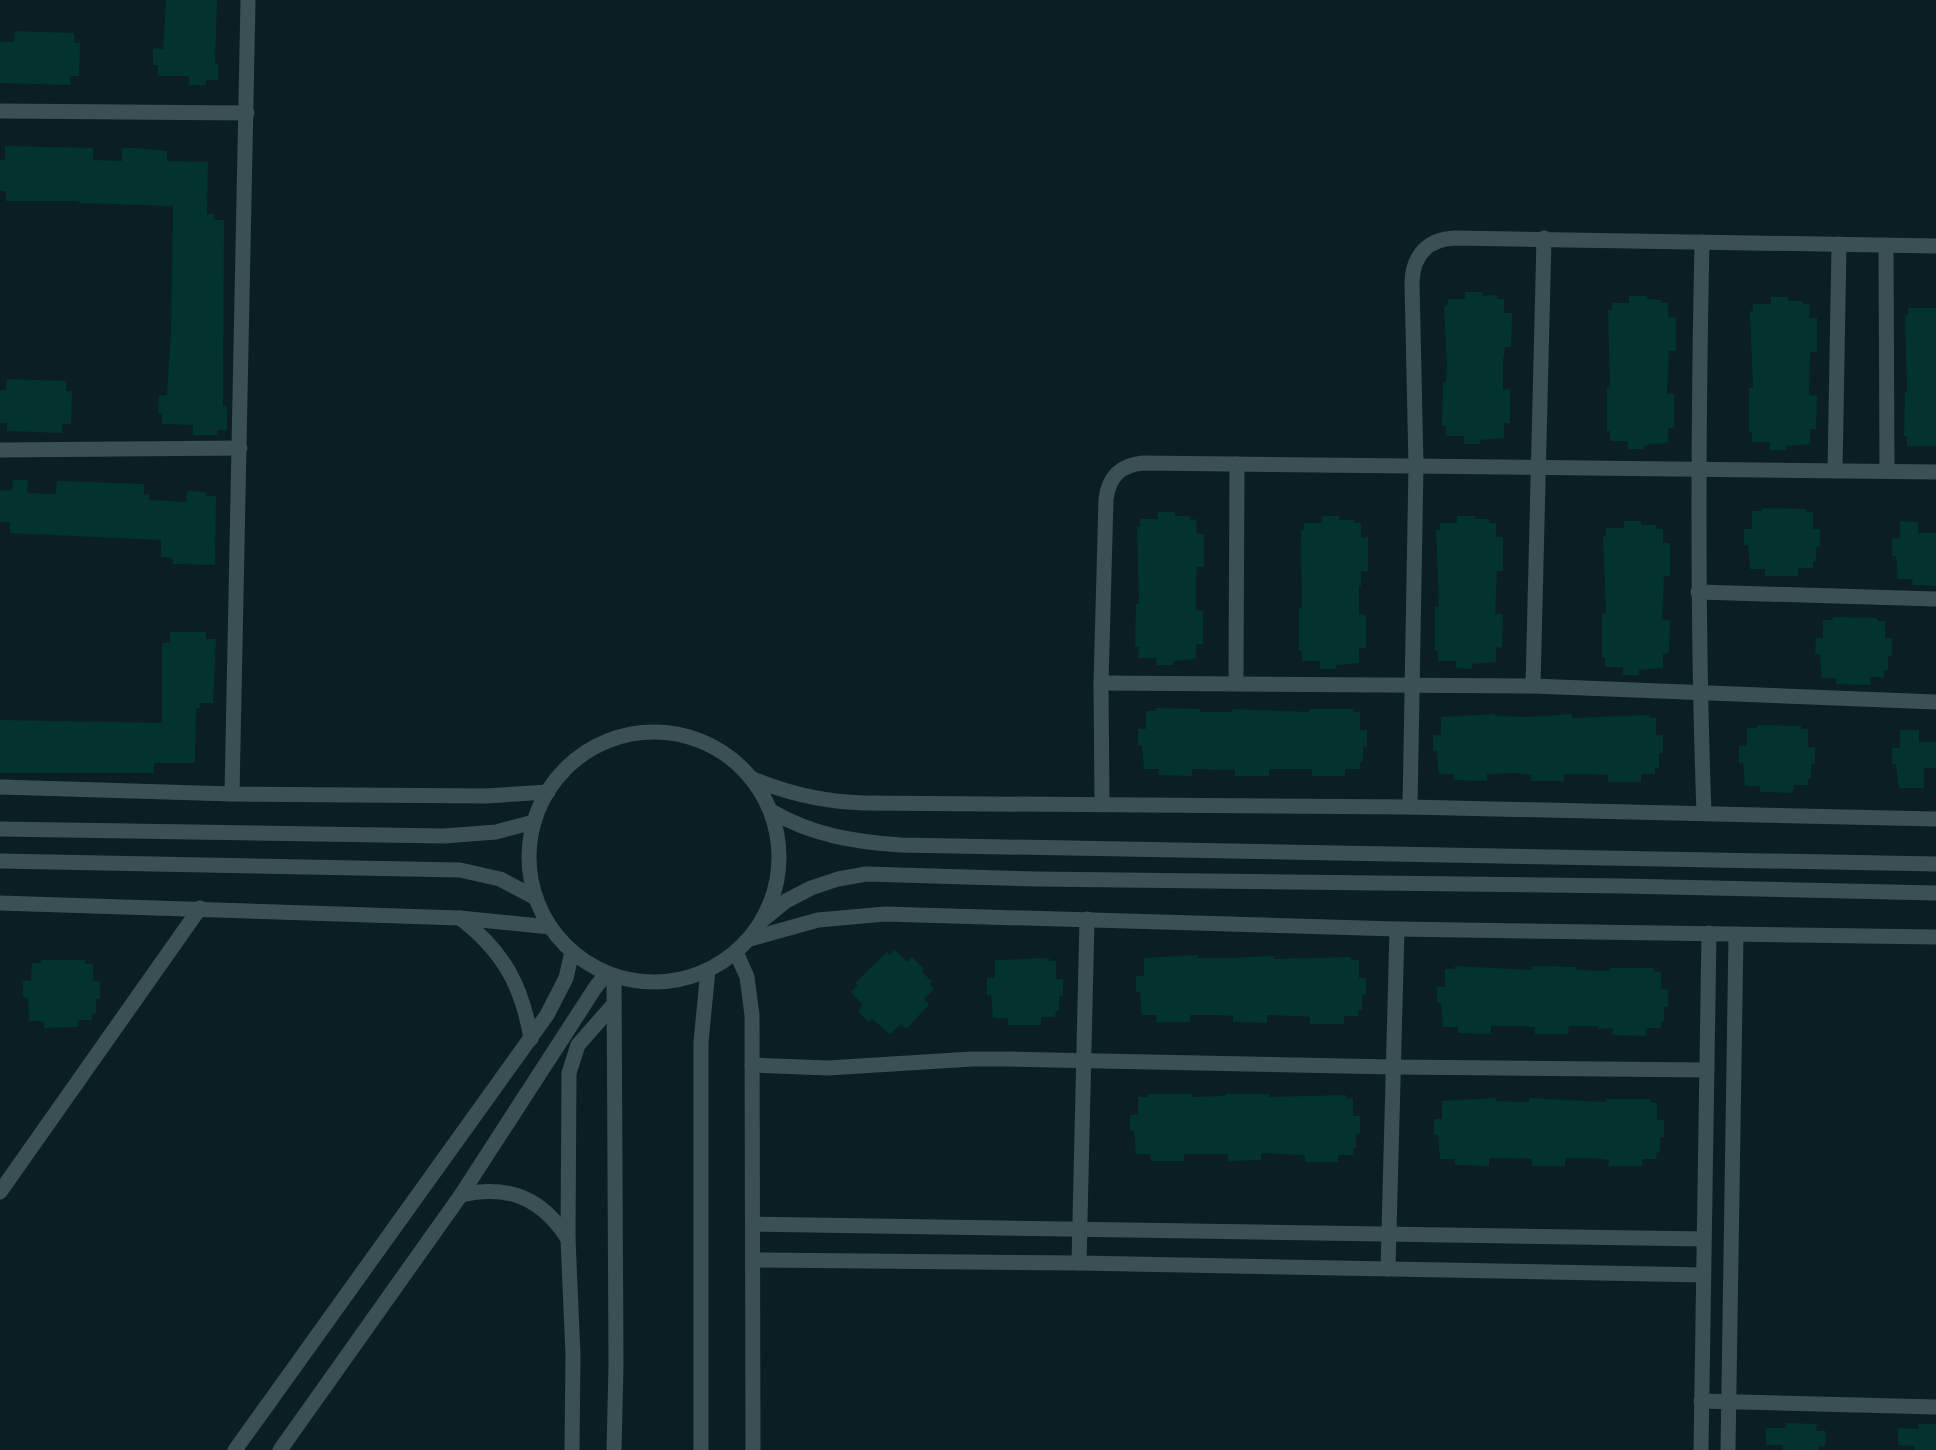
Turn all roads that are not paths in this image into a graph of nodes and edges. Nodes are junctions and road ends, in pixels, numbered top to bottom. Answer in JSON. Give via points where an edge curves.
{"nodes":[{"id":1,"x":248,"y":0,"type":"edge"},
{"id":2,"x":0,"y":111,"type":"edge"},
{"id":3,"x":247,"y":113,"type":"junction"},
{"id":4,"x":1544,"y":238,"type":"junction"},
{"id":5,"x":1702,"y":242,"type":"junction"},
{"id":6,"x":1839,"y":244,"type":"junction"},
{"id":7,"x":1886,"y":245,"type":"junction"},
{"id":8,"x":1936,"y":246,"type":"edge"},
{"id":9,"x":240,"y":448,"type":"junction"},
{"id":10,"x":0,"y":450,"type":"edge"},
{"id":11,"x":1237,"y":464,"type":"junction"},
{"id":12,"x":1416,"y":466,"type":"junction"},
{"id":13,"x":1538,"y":468,"type":"junction"},
{"id":14,"x":1697,"y":470,"type":"junction"},
{"id":15,"x":1835,"y":471,"type":"junction"},
{"id":16,"x":1887,"y":471,"type":"junction"},
{"id":17,"x":1936,"y":472,"type":"edge"},
{"id":18,"x":1698,"y":592,"type":"junction"},
{"id":19,"x":1936,"y":599,"type":"edge"},
{"id":20,"x":1100,"y":683,"type":"junction"},
{"id":21,"x":1236,"y":684,"type":"junction"},
{"id":22,"x":1414,"y":686,"type":"junction"},
{"id":23,"x":1533,"y":686,"type":"junction"},
{"id":24,"x":1699,"y":693,"type":"junction"},
{"id":25,"x":1936,"y":702,"type":"edge"},
{"id":26,"x":753,"y":779,"type":"junction"},
{"id":27,"x":0,"y":787,"type":"edge"},
{"id":28,"x":548,"y":792,"type":"junction"},
{"id":29,"x":232,"y":794,"type":"junction"},
{"id":30,"x":1102,"y":803,"type":"junction"},
{"id":31,"x":1410,"y":807,"type":"junction"},
{"id":32,"x":771,"y":811,"type":"junction"},
{"id":33,"x":1704,"y":814,"type":"junction"},
{"id":34,"x":1936,"y":819,"type":"edge"},
{"id":35,"x":534,"y":822,"type":"junction"},
{"id":36,"x":0,"y":829,"type":"edge"},
{"id":37,"x":0,"y":861,"type":"edge"},
{"id":38,"x":1936,"y":864,"type":"edge"},
{"id":39,"x":1936,"y":893,"type":"edge"},
{"id":40,"x":536,"y":898,"type":"junction"},
{"id":41,"x":0,"y":903,"type":"edge"},
{"id":42,"x":200,"y":908,"type":"junction"},
{"id":43,"x":460,"y":918,"type":"junction"},
{"id":44,"x":764,"y":918,"type":"junction"},
{"id":45,"x":1087,"y":919,"type":"junction"},
{"id":46,"x":550,"y":927,"type":"junction"},
{"id":47,"x":1396,"y":929,"type":"junction"},
{"id":48,"x":1708,"y":933,"type":"junction"},
{"id":49,"x":1736,"y":934,"type":"junction"},
{"id":50,"x":1936,"y":937,"type":"edge"},
{"id":51,"x":750,"y":939,"type":"junction"},
{"id":52,"x":572,"y":952,"type":"junction"},
{"id":53,"x":736,"y":952,"type":"junction"},
{"id":54,"x":708,"y":970,"type":"junction"},
{"id":55,"x":611,"y":975,"type":"junction"},
{"id":56,"x":614,"y":1004,"type":"junction"},
{"id":57,"x":531,"y":1038,"type":"junction"},
{"id":58,"x":1082,"y":1060,"type":"junction"},
{"id":59,"x":752,"y":1065,"type":"junction"},
{"id":60,"x":1393,"y":1067,"type":"junction"},
{"id":61,"x":1707,"y":1070,"type":"junction"},
{"id":62,"x":0,"y":1192,"type":"edge"},
{"id":63,"x":461,"y":1195,"type":"junction"},
{"id":64,"x":753,"y":1224,"type":"junction"},
{"id":65,"x":1080,"y":1230,"type":"junction"},
{"id":66,"x":1389,"y":1235,"type":"junction"},
{"id":67,"x":1704,"y":1238,"type":"junction"},
{"id":68,"x":568,"y":1239,"type":"junction"},
{"id":69,"x":753,"y":1260,"type":"junction"},
{"id":70,"x":1079,"y":1263,"type":"junction"},
{"id":71,"x":1388,"y":1270,"type":"junction"},
{"id":72,"x":1704,"y":1275,"type":"junction"},
{"id":73,"x":1702,"y":1401,"type":"junction"},
{"id":74,"x":1729,"y":1402,"type":"junction"},
{"id":75,"x":1936,"y":1407,"type":"edge"},
{"id":76,"x":235,"y":1450,"type":"edge"},
{"id":77,"x":280,"y":1450,"type":"edge"},
{"id":78,"x":572,"y":1450,"type":"edge"},
{"id":79,"x":614,"y":1450,"type":"edge"},
{"id":80,"x":701,"y":1450,"type":"edge"},
{"id":81,"x":753,"y":1450,"type":"edge"},
{"id":82,"x":1701,"y":1450,"type":"edge"},
{"id":83,"x":1728,"y":1450,"type":"edge"}],
"edges":[{"from":1,"to":3,"type":"street"},
{"from":2,"to":3,"type":"street"},
{"from":3,"to":9,"type":"street"},
{"from":4,"to":5,"type":"street"},
{"from":4,"to":12,"type":"street","via":[[1443,238],[1423,249],[1416,259],[1412,282]]},
{"from":4,"to":13,"type":"street"},
{"from":5,"to":6,"type":"street"},
{"from":5,"to":14,"type":"street"},
{"from":6,"to":7,"type":"street"},
{"from":6,"to":15,"type":"street"},
{"from":7,"to":8,"type":"street"},
{"from":7,"to":16,"type":"street"},
{"from":9,"to":10,"type":"street"},
{"from":9,"to":29,"type":"street"},
{"from":11,"to":12,"type":"street"},
{"from":11,"to":20,"type":"street","via":[[1134,464],[1124,467],[1111,480],[1106,499]]},
{"from":11,"to":21,"type":"street"},
{"from":12,"to":13,"type":"street"},
{"from":12,"to":22,"type":"street"},
{"from":13,"to":14,"type":"street"},
{"from":13,"to":23,"type":"street"},
{"from":14,"to":15,"type":"street"},
{"from":14,"to":18,"type":"street"},
{"from":15,"to":16,"type":"street"},
{"from":16,"to":17,"type":"street"},
{"from":18,"to":19,"type":"street"},
{"from":18,"to":24,"type":"street"},
{"from":20,"to":21,"type":"street"},
{"from":20,"to":30,"type":"street"},
{"from":21,"to":22,"type":"street"},
{"from":22,"to":23,"type":"street"},
{"from":22,"to":31,"type":"street"},
{"from":23,"to":24,"type":"street"},
{"from":24,"to":25,"type":"street"},
{"from":24,"to":33,"type":"street"},
{"from":26,"to":28,"type":"street","via":[[728,756],[698,740],[664,733],[630,735],[598,746],[570,766]]},
{"from":26,"to":30,"type":"street","via":[[796,795],[841,802]]},
{"from":26,"to":32,"type":"street"},
{"from":27,"to":29,"type":"street"},
{"from":28,"to":29,"type":"street","via":[[486,796]]},
{"from":28,"to":35,"type":"street"},
{"from":30,"to":31,"type":"street"},
{"from":31,"to":33,"type":"street"},
{"from":32,"to":38,"type":"street","via":[[809,830],[839,839],[901,845]]},
{"from":32,"to":44,"type":"street","via":[[778,838],[780,866]]},
{"from":33,"to":34,"type":"street"},
{"from":35,"to":36,"type":"street","via":[[463,836]]},
{"from":35,"to":40,"type":"street","via":[[529,847],[530,873]]},
{"from":37,"to":40,"type":"street","via":[[460,870],[500,879]]},
{"from":39,"to":44,"type":"street","via":[[866,874],[811,888]]},
{"from":40,"to":46,"type":"street"},
{"from":41,"to":42,"type":"street"},
{"from":42,"to":43,"type":"street"},
{"from":42,"to":62,"type":"street"},
{"from":43,"to":46,"type":"street"},
{"from":43,"to":57,"type":"street","via":[[479,933],[509,970],[525,1007]]},
{"from":44,"to":51,"type":"street"},
{"from":45,"to":47,"type":"street"},
{"from":45,"to":51,"type":"street","via":[[863,915],[818,920]]},
{"from":45,"to":58,"type":"street"},
{"from":46,"to":52,"type":"street"},
{"from":47,"to":48,"type":"street"},
{"from":47,"to":60,"type":"street"},
{"from":48,"to":49,"type":"street"},
{"from":48,"to":61,"type":"street"},
{"from":49,"to":50,"type":"street"},
{"from":49,"to":74,"type":"street"},
{"from":51,"to":53,"type":"street"},
{"from":52,"to":55,"type":"street"},
{"from":52,"to":57,"type":"street","via":[[557,998]]},
{"from":53,"to":54,"type":"street"},
{"from":53,"to":59,"type":"street","via":[[751,996]]},
{"from":54,"to":55,"type":"street","via":[[678,980],[646,982]]},
{"from":54,"to":80,"type":"street","via":[[701,1042]]},
{"from":55,"to":56,"type":"street"},
{"from":55,"to":63,"type":"street","via":[[595,988]]},
{"from":56,"to":68,"type":"street","via":[[578,1045],[569,1073]]},
{"from":56,"to":79,"type":"street"},
{"from":57,"to":76,"type":"street"},
{"from":58,"to":59,"type":"street","via":[[972,1058],[828,1068]]},
{"from":58,"to":60,"type":"street"},
{"from":58,"to":65,"type":"street"},
{"from":59,"to":64,"type":"street"},
{"from":60,"to":61,"type":"street"},
{"from":60,"to":66,"type":"street"},
{"from":61,"to":67,"type":"street"},
{"from":63,"to":68,"type":"street","via":[[496,1191],[522,1198],[546,1211]]},
{"from":63,"to":77,"type":"street"},
{"from":64,"to":65,"type":"street"},
{"from":64,"to":69,"type":"street"},
{"from":65,"to":66,"type":"street"},
{"from":65,"to":70,"type":"street"},
{"from":66,"to":67,"type":"street"},
{"from":66,"to":71,"type":"street"},
{"from":67,"to":72,"type":"street"},
{"from":68,"to":78,"type":"street"},
{"from":69,"to":70,"type":"street"},
{"from":69,"to":81,"type":"street"},
{"from":70,"to":71,"type":"street"},
{"from":71,"to":72,"type":"street"},
{"from":72,"to":73,"type":"street"},
{"from":73,"to":74,"type":"street"},
{"from":73,"to":82,"type":"street"},
{"from":74,"to":75,"type":"street"},
{"from":74,"to":83,"type":"street"}]}
